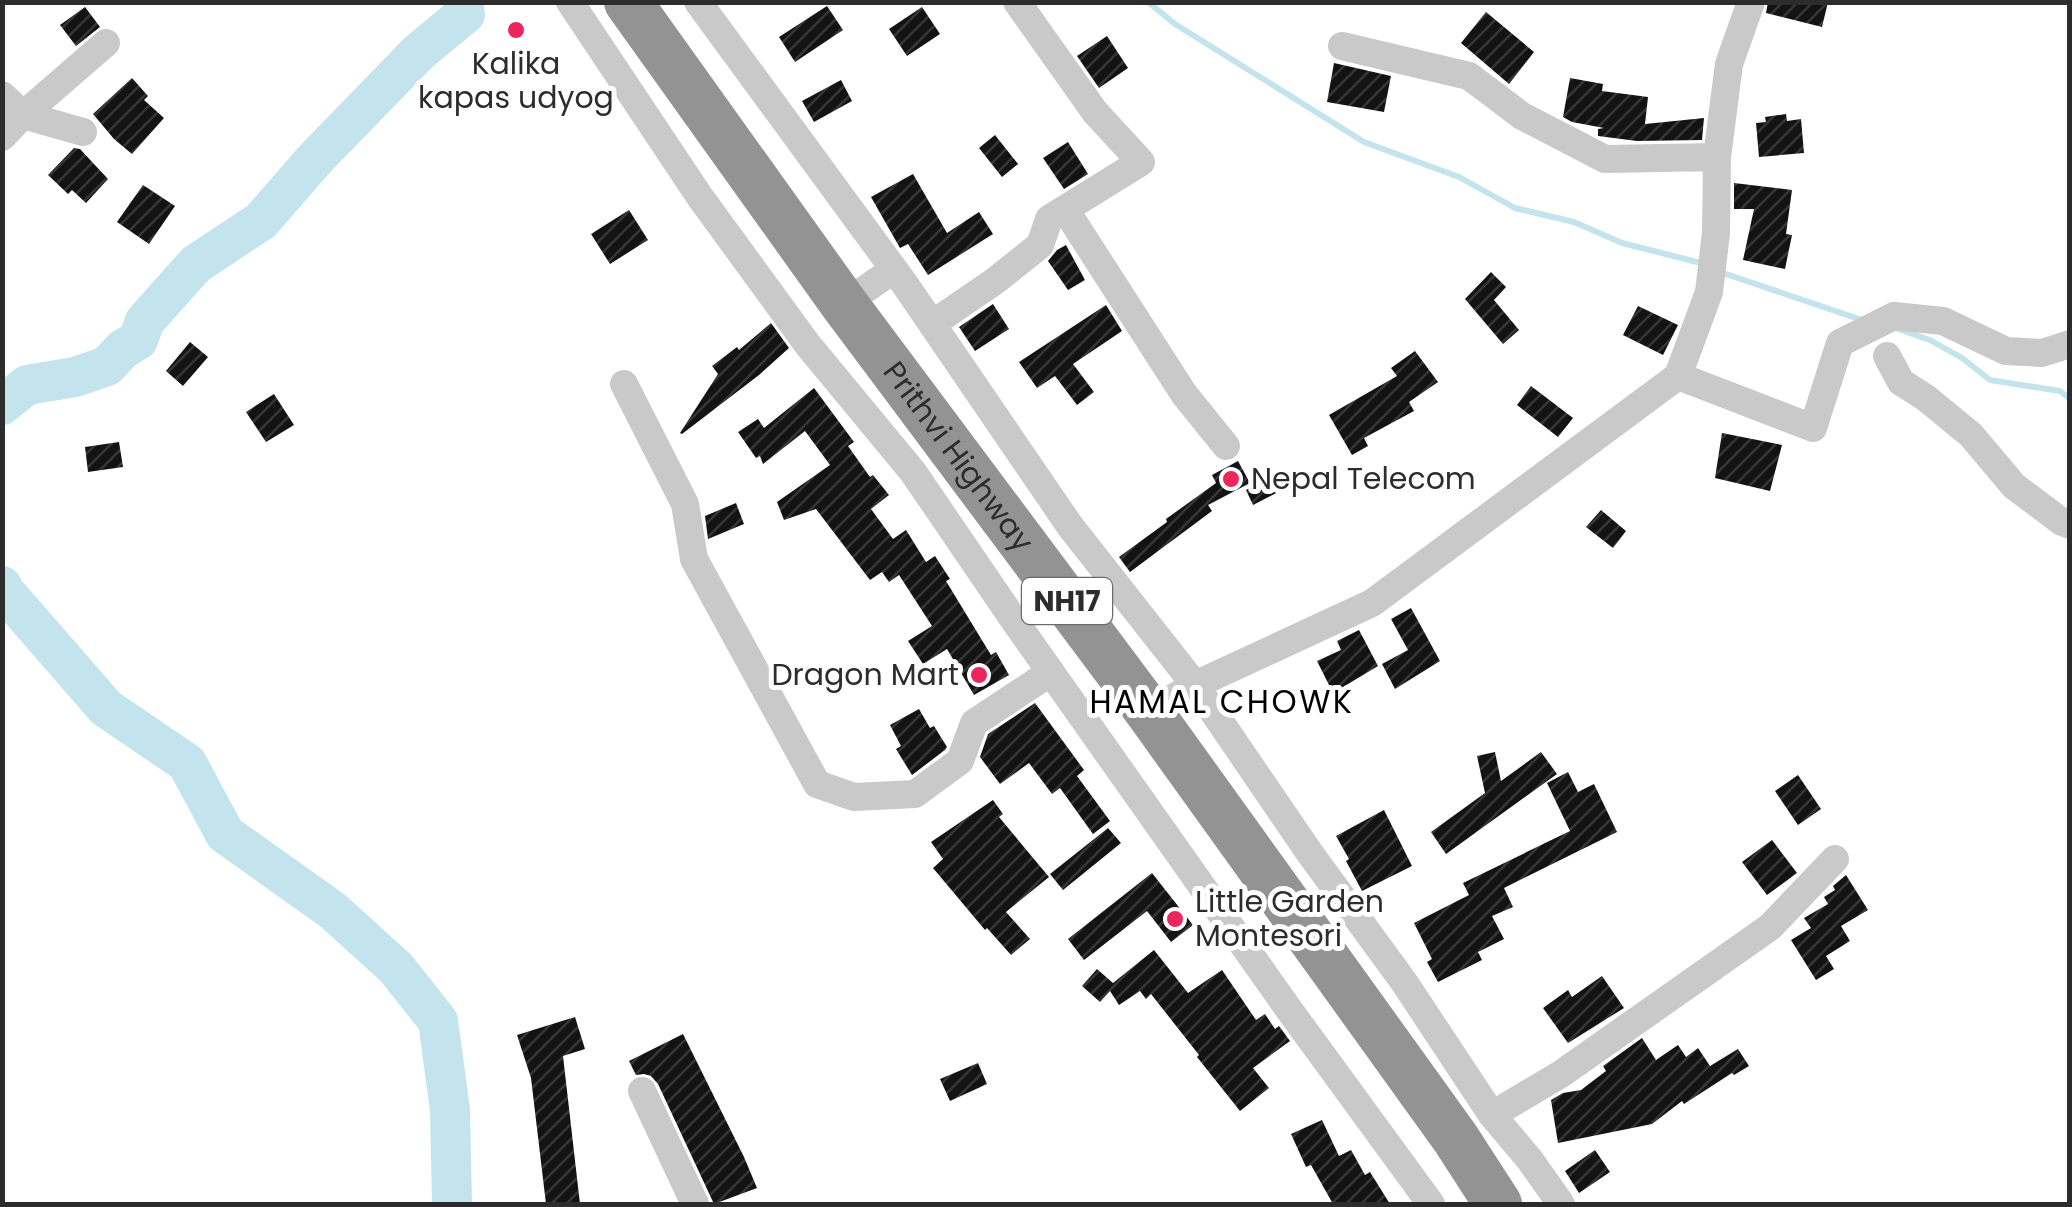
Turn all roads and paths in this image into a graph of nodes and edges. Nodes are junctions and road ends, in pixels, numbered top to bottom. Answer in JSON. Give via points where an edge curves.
{"nodes":[{"id":1,"x":570,"y":2,"type":"edge"},
{"id":2,"x":628,"y":2,"type":"edge"},
{"id":3,"x":698,"y":2,"type":"edge"},
{"id":4,"x":1017,"y":2,"type":"edge"},
{"id":5,"x":1751,"y":2,"type":"edge"},
{"id":6,"x":106,"y":43,"type":"dead end"},
{"id":7,"x":1342,"y":46,"type":"dead end"},
{"id":8,"x":12,"y":105,"type":"edge"},
{"id":9,"x":83,"y":132,"type":"dead end"},
{"id":10,"x":2,"y":136,"type":"edge"},
{"id":11,"x":1718,"y":156,"type":"junction"},
{"id":12,"x":1065,"y":210,"type":"junction"},
{"id":13,"x":893,"y":270,"type":"junction"},
{"id":14,"x":844,"y":304,"type":"junction"},
{"id":15,"x":932,"y":324,"type":"junction"},
{"id":16,"x":2070,"y":344,"type":"edge"},
{"id":17,"x":1887,"y":356,"type":"dead end"},
{"id":18,"x":1678,"y":376,"type":"junction"},
{"id":19,"x":624,"y":384,"type":"dead end"},
{"id":20,"x":1226,"y":446,"type":"dead end"},
{"id":21,"x":2070,"y":525,"type":"edge"},
{"id":22,"x":1051,"y":672,"type":"junction"},
{"id":23,"x":1195,"y":685,"type":"junction"},
{"id":24,"x":1149,"y":712,"type":"junction"},
{"id":25,"x":1835,"y":859,"type":"dead end"},
{"id":26,"x":642,"y":1091,"type":"dead end"},
{"id":27,"x":1492,"y":1115,"type":"junction"},
{"id":28,"x":695,"y":1204,"type":"edge"},
{"id":29,"x":1431,"y":1204,"type":"edge"},
{"id":30,"x":1498,"y":1204,"type":"edge"},
{"id":31,"x":1561,"y":1204,"type":"edge"}],
"edges":[{"from":1,"to":22,"type":"street","via":[[711,212],[912,472]]},
{"from":2,"to":14,"type":"highway","name":"Prithvi Highway","number":"NH17"},
{"from":3,"to":13,"type":"street"},
{"from":4,"to":12,"type":"street","via":[[1094,112],[1141,162]]},
{"from":5,"to":11,"type":"street","via":[[1729,64]]},
{"from":6,"to":8,"type":"street"},
{"from":7,"to":11,"type":"street","via":[[1469,76],[1522,116],[1605,159]]},
{"from":8,"to":9,"type":"street"},
{"from":8,"to":10,"type":"street"},
{"from":11,"to":18,"type":"street","via":[[1709,292]]},
{"from":12,"to":15,"type":"street","via":[[1049,219],[1040,245]]},
{"from":12,"to":20,"type":"street","via":[[1184,394]]},
{"from":13,"to":14,"type":"street"},
{"from":13,"to":15,"type":"street"},
{"from":14,"to":24,"type":"highway","name":"Prithvi Highway","number":"NH17"},
{"from":15,"to":23,"type":"street","via":[[1070,526]]},
{"from":16,"to":18,"type":"street","via":[[2042,353],[2006,350],[1943,321],[1894,316],[1840,342],[1812,428]]},
{"from":17,"to":21,"type":"street","via":[[1902,382],[1971,435],[2014,486]]},
{"from":18,"to":23,"type":"street","via":[[1372,603]]},
{"from":19,"to":22,"type":"street","via":[[685,504],[694,559],[817,784],[854,796],[914,794],[960,761],[974,724]]},
{"from":22,"to":29,"type":"street"},
{"from":23,"to":24,"type":"street"},
{"from":23,"to":27,"type":"street"},
{"from":24,"to":30,"type":"highway","name":"Prithvi Highway","number":"NH17"},
{"from":25,"to":27,"type":"street","via":[[1770,927]]},
{"from":26,"to":28,"type":"street"},
{"from":27,"to":31,"type":"street"}]}
